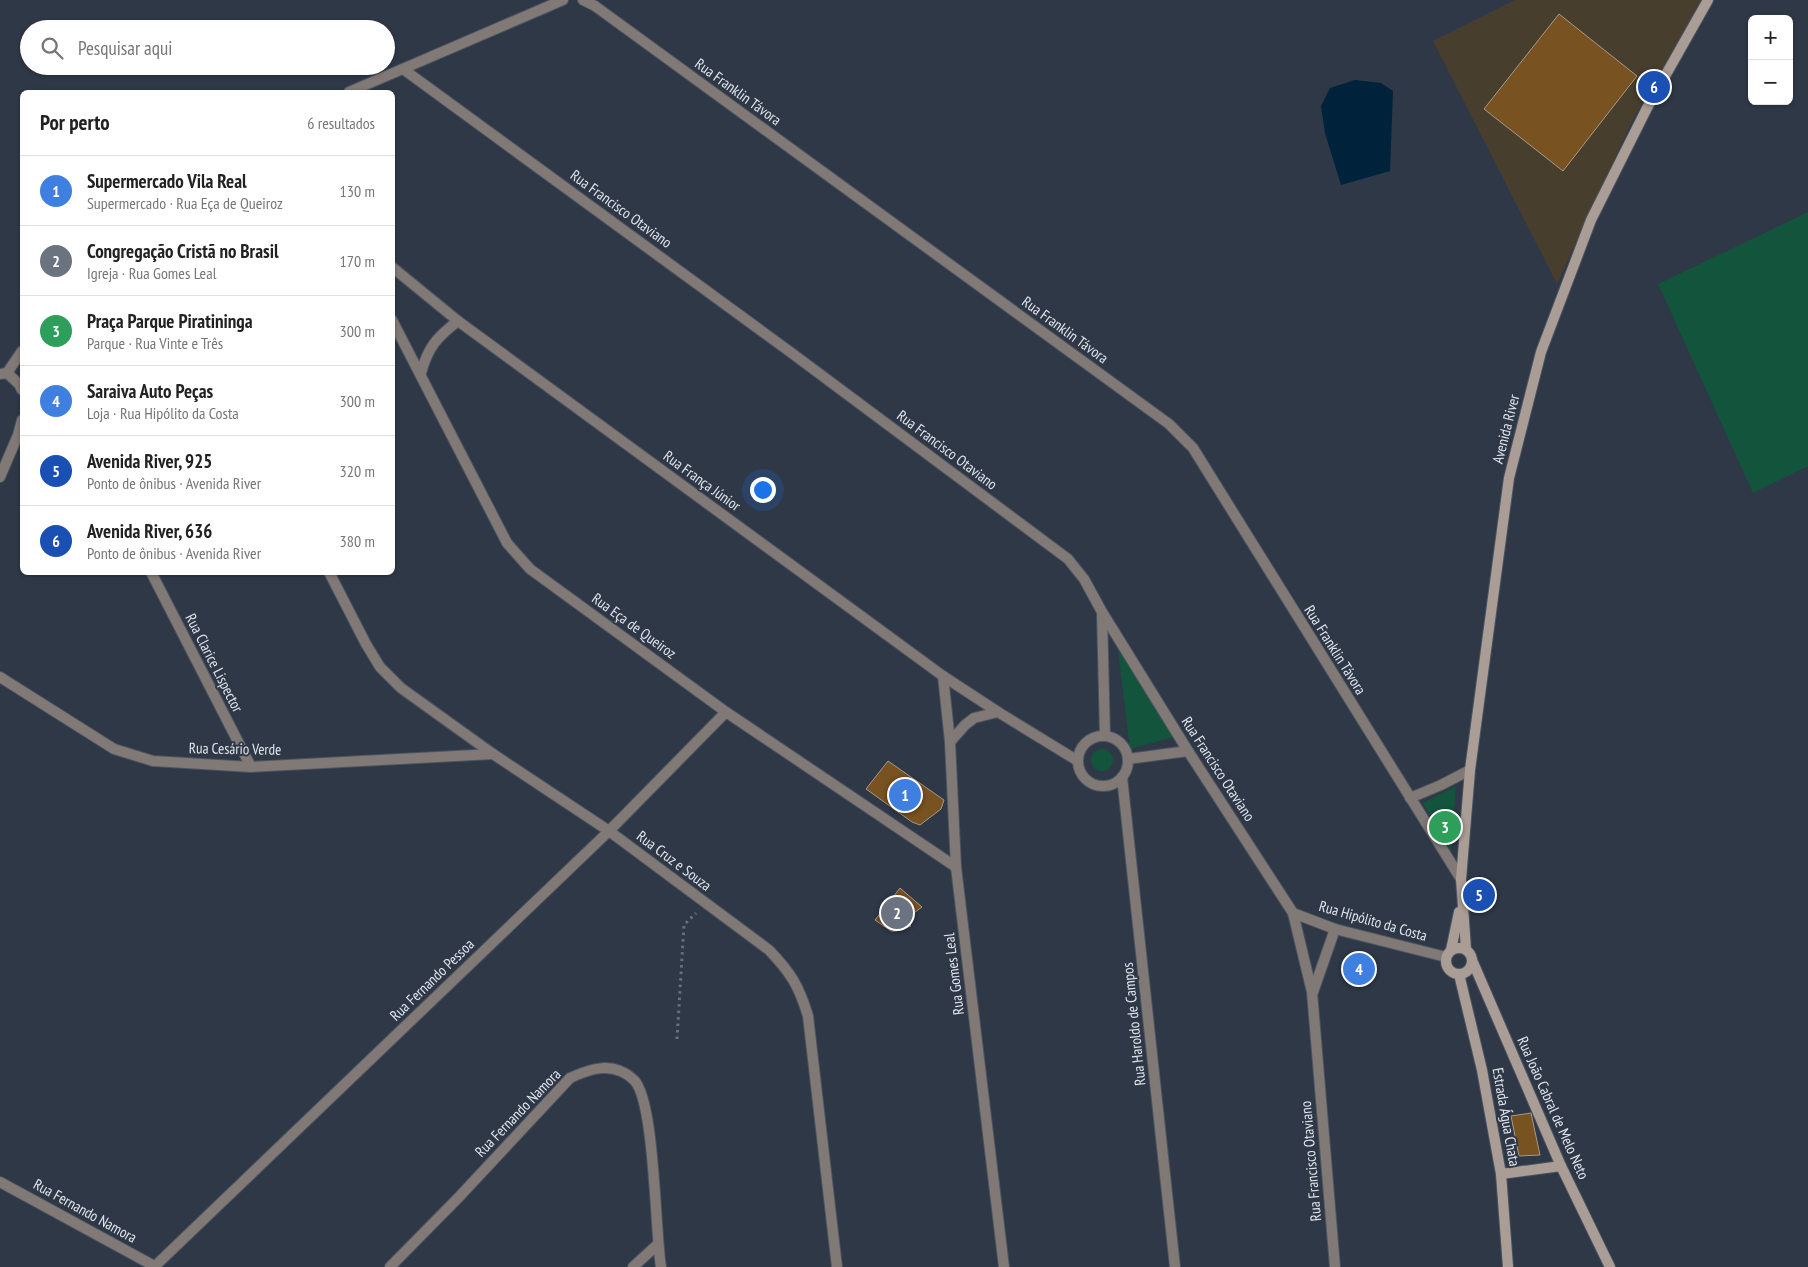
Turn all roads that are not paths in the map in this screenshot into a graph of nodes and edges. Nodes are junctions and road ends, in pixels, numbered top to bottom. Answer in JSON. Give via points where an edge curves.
{"nodes":[{"id":1,"x":563,"y":0,"type":"edge"},
{"id":2,"x":582,"y":0,"type":"edge"},
{"id":3,"x":1708,"y":0,"type":"edge"},
{"id":4,"x":403,"y":69,"type":"junction"},
{"id":5,"x":395,"y":72,"type":"edge"},
{"id":6,"x":389,"y":75,"type":"edge"},
{"id":7,"x":354,"y":90,"type":"edge"},
{"id":8,"x":395,"y":270,"type":"edge"},
{"id":9,"x":458,"y":320,"type":"junction"},
{"id":10,"x":395,"y":325,"type":"edge"},
{"id":11,"x":20,"y":353,"type":"edge"},
{"id":12,"x":421,"y":373,"type":"junction"},
{"id":13,"x":3,"y":374,"type":"edge"},
{"id":14,"x":20,"y":386,"type":"edge"},
{"id":15,"x":20,"y":428,"type":"edge"},
{"id":16,"x":0,"y":477,"type":"edge"},
{"id":17,"x":153,"y":575,"type":"edge"},
{"id":18,"x":332,"y":575,"type":"edge"},
{"id":19,"x":1102,"y":612,"type":"junction"},
{"id":20,"x":943,"y":676,"type":"junction"},
{"id":21,"x":0,"y":677,"type":"edge"},
{"id":22,"x":726,"y":712,"type":"junction"},
{"id":23,"x":998,"y":712,"type":"junction"},
{"id":24,"x":1105,"y":736,"type":"junction"},
{"id":25,"x":950,"y":742,"type":"junction"},
{"id":26,"x":1188,"y":751,"type":"junction"},
{"id":27,"x":493,"y":754,"type":"junction"},
{"id":28,"x":1128,"y":759,"type":"junction"},
{"id":29,"x":1078,"y":761,"type":"junction"},
{"id":30,"x":251,"y":767,"type":"junction"},
{"id":31,"x":1470,"y":770,"type":"junction"},
{"id":32,"x":1122,"y":777,"type":"junction"},
{"id":33,"x":1410,"y":798,"type":"junction"},
{"id":34,"x":609,"y":831,"type":"junction"},
{"id":35,"x":956,"y":867,"type":"junction"},
{"id":36,"x":1461,"y":879,"type":"junction"},
{"id":37,"x":1462,"y":902,"type":"junction"},
{"id":38,"x":1293,"y":913,"type":"junction"},
{"id":39,"x":1335,"y":929,"type":"junction"},
{"id":40,"x":1466,"y":949,"type":"junction"},
{"id":41,"x":1448,"y":953,"type":"junction"},
{"id":42,"x":1472,"y":960,"type":"junction"},
{"id":43,"x":1459,"y":974,"type":"junction"},
{"id":44,"x":1312,"y":992,"type":"junction"},
{"id":45,"x":1561,"y":1166,"type":"junction"},
{"id":46,"x":1501,"y":1174,"type":"junction"},
{"id":47,"x":0,"y":1182,"type":"edge"},
{"id":48,"x":657,"y":1245,"type":"junction"},
{"id":49,"x":156,"y":1267,"type":"edge"},
{"id":50,"x":390,"y":1267,"type":"edge"},
{"id":51,"x":633,"y":1267,"type":"edge"},
{"id":52,"x":661,"y":1267,"type":"edge"},
{"id":53,"x":837,"y":1267,"type":"edge"},
{"id":54,"x":1004,"y":1267,"type":"edge"},
{"id":55,"x":1175,"y":1267,"type":"edge"},
{"id":56,"x":1335,"y":1267,"type":"edge"},
{"id":57,"x":1508,"y":1267,"type":"edge"},
{"id":58,"x":1610,"y":1267,"type":"edge"}],
"edges":[{"from":1,"to":4,"type":"street"},
{"from":2,"to":33,"type":"street","name":"Rua Franklin Távora","via":[[603,12],[1169,424],[1193,448]]},
{"from":3,"to":31,"type":"street","name":"Avenida River","via":[[1647,108],[1591,220],[1541,352],[1509,478]]},
{"from":4,"to":5,"type":"street"},
{"from":4,"to":19,"type":"street","name":"Rua Francisco Otaviano","via":[[1068,559],[1084,579]]},
{"from":6,"to":7,"type":"street"},
{"from":8,"to":9,"type":"street","name":"Rua França Júnior"},
{"from":9,"to":12,"type":"street","via":[[434,342]]},
{"from":9,"to":20,"type":"street","name":"Rua França Júnior"},
{"from":10,"to":12,"type":"street","name":"Rua Eça de Queiroz"},
{"from":11,"to":13,"type":"street"},
{"from":12,"to":22,"type":"street","name":"Rua Eça de Queiroz","via":[[507,543],[519,557],[530,569]]},
{"from":13,"to":14,"type":"street"},
{"from":15,"to":16,"type":"street"},
{"from":17,"to":30,"type":"street","name":"Rua Clarice Lispector"},
{"from":18,"to":27,"type":"street","name":"Rua Cruz e Souza","via":[[380,667],[401,688]]},
{"from":19,"to":24,"type":"street"},
{"from":19,"to":26,"type":"street","name":"Rua Francisco Otaviano"},
{"from":20,"to":23,"type":"street","name":"Rua França Júnior"},
{"from":20,"to":25,"type":"street","name":"Rua Gomes Leal"},
{"from":21,"to":30,"type":"street","name":"Rua Cesário Verde","via":[[114,748],[153,761]]},
{"from":22,"to":34,"type":"street","name":"Rua Fernando Pessoa"},
{"from":22,"to":35,"type":"street","name":"Rua Eça de Queiroz"},
{"from":23,"to":25,"type":"street","via":[[974,718]]},
{"from":23,"to":29,"type":"street","name":"Rua França Júnior"},
{"from":24,"to":28,"type":"street","via":[[1120,742]]},
{"from":24,"to":29,"type":"street","via":[[1090,739],[1079,752]]},
{"from":25,"to":35,"type":"street","name":"Rua Gomes Leal"},
{"from":26,"to":28,"type":"street"},
{"from":26,"to":38,"type":"street","name":"Rua Francisco Otaviano"},
{"from":27,"to":30,"type":"street","name":"Rua Cesário Verde"},
{"from":27,"to":34,"type":"street","name":"Rua Cruz e Souza"},
{"from":28,"to":32,"type":"street"},
{"from":29,"to":32,"type":"street","via":[[1080,770],[1090,782],[1107,785]]},
{"from":31,"to":33,"type":"street"},
{"from":31,"to":36,"type":"street","name":"Avenida River"},
{"from":32,"to":55,"type":"street","name":"Rua Haroldo de Campos"},
{"from":33,"to":36,"type":"street","name":"Rua Franklin Távora"},
{"from":34,"to":49,"type":"street","name":"Rua Fernando Pessoa"},
{"from":34,"to":53,"type":"street","name":"Rua Cruz e Souza","via":[[769,950],[788,970],[800,991],[808,1016]]},
{"from":35,"to":54,"type":"street","name":"Rua Gomes Leal"},
{"from":36,"to":37,"type":"street","name":"Avenida River"},
{"from":37,"to":40,"type":"street","name":"Avenida River"},
{"from":37,"to":41,"type":"street","name":"Avenida River"},
{"from":38,"to":39,"type":"street","name":"Rua Hipólito da Costa"},
{"from":38,"to":44,"type":"street","name":"Rua Francisco Otaviano"},
{"from":39,"to":41,"type":"street","name":"Rua Hipólito da Costa"},
{"from":39,"to":44,"type":"street","name":"Rua Francisco Otaviano"},
{"from":40,"to":41,"type":"street","via":[[1458,947]]},
{"from":40,"to":42,"type":"street"},
{"from":41,"to":43,"type":"street","via":[[1448,968]]},
{"from":42,"to":43,"type":"street","via":[[1470,968]]},
{"from":42,"to":45,"type":"street","name":"Rua João Cabral de Melo Neto"},
{"from":43,"to":46,"type":"street","name":"Estrada Água Chata","via":[[1482,1070]]},
{"from":44,"to":56,"type":"street","name":"Rua Francisco Otaviano"},
{"from":45,"to":46,"type":"street"},
{"from":45,"to":58,"type":"street","name":"Rua João Cabral de Melo Neto"},
{"from":46,"to":57,"type":"street","name":"Estrada Água Chata"},
{"from":47,"to":49,"type":"street","name":"Rua Fernando Namora"},
{"from":48,"to":50,"type":"street","name":"Rua Fernando Namora","via":[[655,1193],[642,1094],[634,1080],[607,1067],[589,1069],[570,1078]]},
{"from":48,"to":51,"type":"street"},
{"from":48,"to":52,"type":"street","name":"Rua Fernando Namora"}]}
